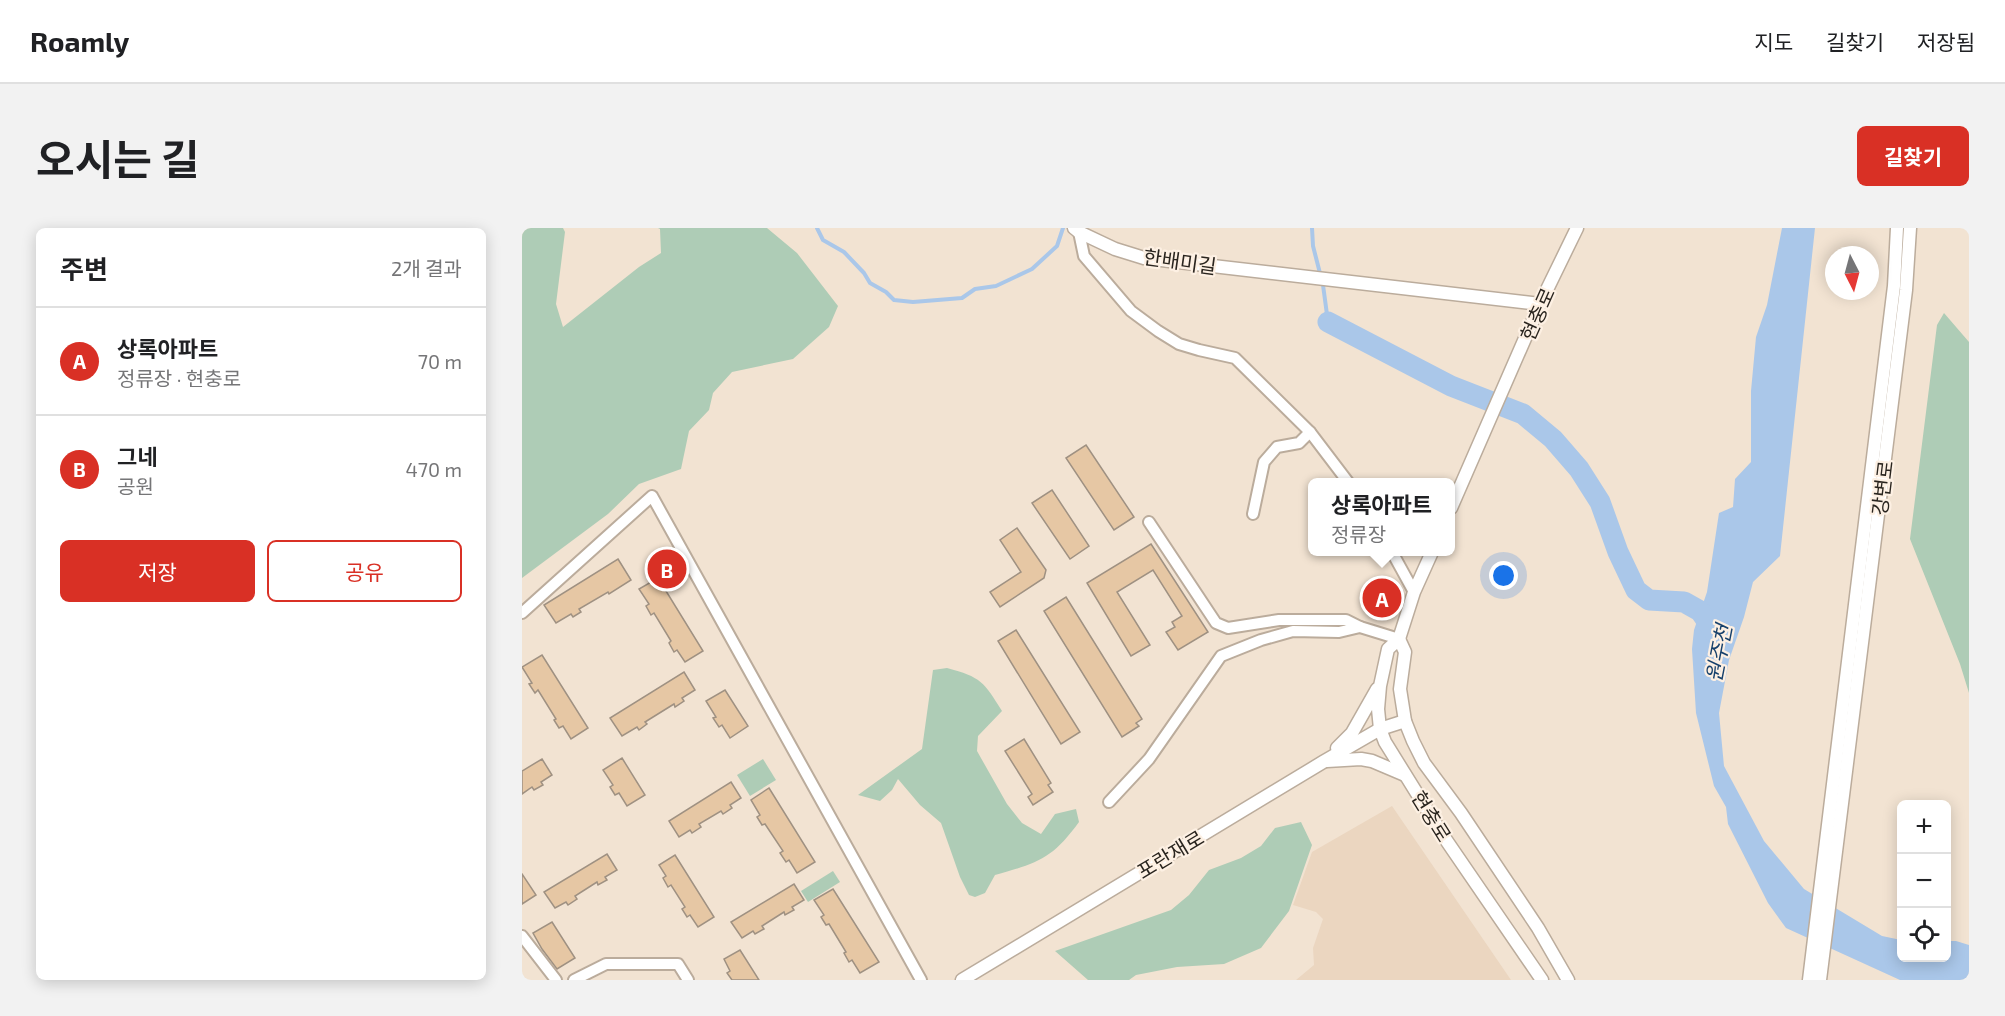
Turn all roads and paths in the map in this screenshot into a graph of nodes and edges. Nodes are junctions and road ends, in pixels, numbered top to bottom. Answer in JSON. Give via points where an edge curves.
{"nodes":[{"id":1,"x":1577,"y":228,"type":"edge"},
{"id":2,"x":1897,"y":228,"type":"edge"},
{"id":3,"x":1910,"y":228,"type":"edge"},
{"id":4,"x":1076,"y":230,"type":"edge"},
{"id":5,"x":1540,"y":304,"type":"junction"},
{"id":6,"x":1310,"y":432,"type":"junction"},
{"id":7,"x":1344,"y":478,"type":"edge"},
{"id":8,"x":1455,"y":499,"type":"edge"},
{"id":9,"x":1253,"y":514,"type":"dead end"},
{"id":10,"x":1149,"y":522,"type":"dead end"},
{"id":11,"x":1394,"y":556,"type":"edge"},
{"id":12,"x":1430,"y":556,"type":"edge"},
{"id":13,"x":1414,"y":592,"type":"junction"},
{"id":14,"x":522,"y":613,"type":"edge"},
{"id":15,"x":1360,"y":627,"type":"junction"},
{"id":16,"x":1399,"y":639,"type":"junction"},
{"id":17,"x":1380,"y":686,"type":"junction"},
{"id":18,"x":1405,"y":721,"type":"junction"},
{"id":19,"x":1380,"y":729,"type":"junction"},
{"id":20,"x":1323,"y":762,"type":"junction"},
{"id":21,"x":1405,"y":775,"type":"junction"},
{"id":22,"x":1109,"y":802,"type":"dead end"},
{"id":23,"x":522,"y":936,"type":"edge"},
{"id":24,"x":556,"y":980,"type":"edge"},
{"id":25,"x":574,"y":980,"type":"edge"},
{"id":26,"x":688,"y":980,"type":"edge"},
{"id":27,"x":921,"y":980,"type":"edge"},
{"id":28,"x":962,"y":980,"type":"edge"},
{"id":29,"x":1542,"y":980,"type":"edge"},
{"id":30,"x":1568,"y":980,"type":"edge"},
{"id":31,"x":1809,"y":980,"type":"edge"},
{"id":32,"x":1820,"y":980,"type":"edge"}],
"edges":[{"from":1,"to":5,"type":"street","name":"현충로"},
{"from":2,"to":31,"type":"street","name":"강변로","via":[[1894,286]]},
{"from":3,"to":32,"type":"street","name":"강변로","via":[[1906,290]]},
{"from":4,"to":5,"type":"street","name":"한배미길","via":[[1144,258]]},
{"from":4,"to":6,"type":"street","via":[[1084,256],[1131,310],[1179,344],[1235,358]]},
{"from":5,"to":8,"type":"street","name":"현충로"},
{"from":6,"to":7,"type":"street"},
{"from":6,"to":9,"type":"street","via":[[1299,443],[1277,447],[1264,462]]},
{"from":10,"to":15,"type":"street","via":[[1216,624],[1228,628],[1318,618],[1346,620]]},
{"from":11,"to":13,"type":"street"},
{"from":12,"to":13,"type":"street","name":"현충로"},
{"from":13,"to":16,"type":"street","name":"현충로"},
{"from":14,"to":27,"type":"street","via":[[652,496]]},
{"from":15,"to":16,"type":"street"},
{"from":15,"to":22,"type":"street","via":[[1339,632],[1293,631],[1221,656],[1149,759]]},
{"from":16,"to":17,"type":"street","name":"현충로","via":[[1388,649]]},
{"from":16,"to":18,"type":"street","name":"현충로","via":[[1405,652],[1400,689]]},
{"from":17,"to":19,"type":"street","name":"현충로"},
{"from":17,"to":20,"type":"street","via":[[1352,733]]},
{"from":18,"to":19,"type":"street","name":"포란재로"},
{"from":18,"to":30,"type":"street","name":"현충로","via":[[1424,763],[1538,928]]},
{"from":19,"to":20,"type":"street","name":"포란재로"},
{"from":19,"to":21,"type":"street","name":"현충로"},
{"from":20,"to":21,"type":"street","via":[[1361,759]]},
{"from":20,"to":28,"type":"street","name":"포란재로"},
{"from":21,"to":29,"type":"street","name":"현충로"},
{"from":23,"to":24,"type":"street"},
{"from":25,"to":26,"type":"street","via":[[606,964],[678,964]]}]}
